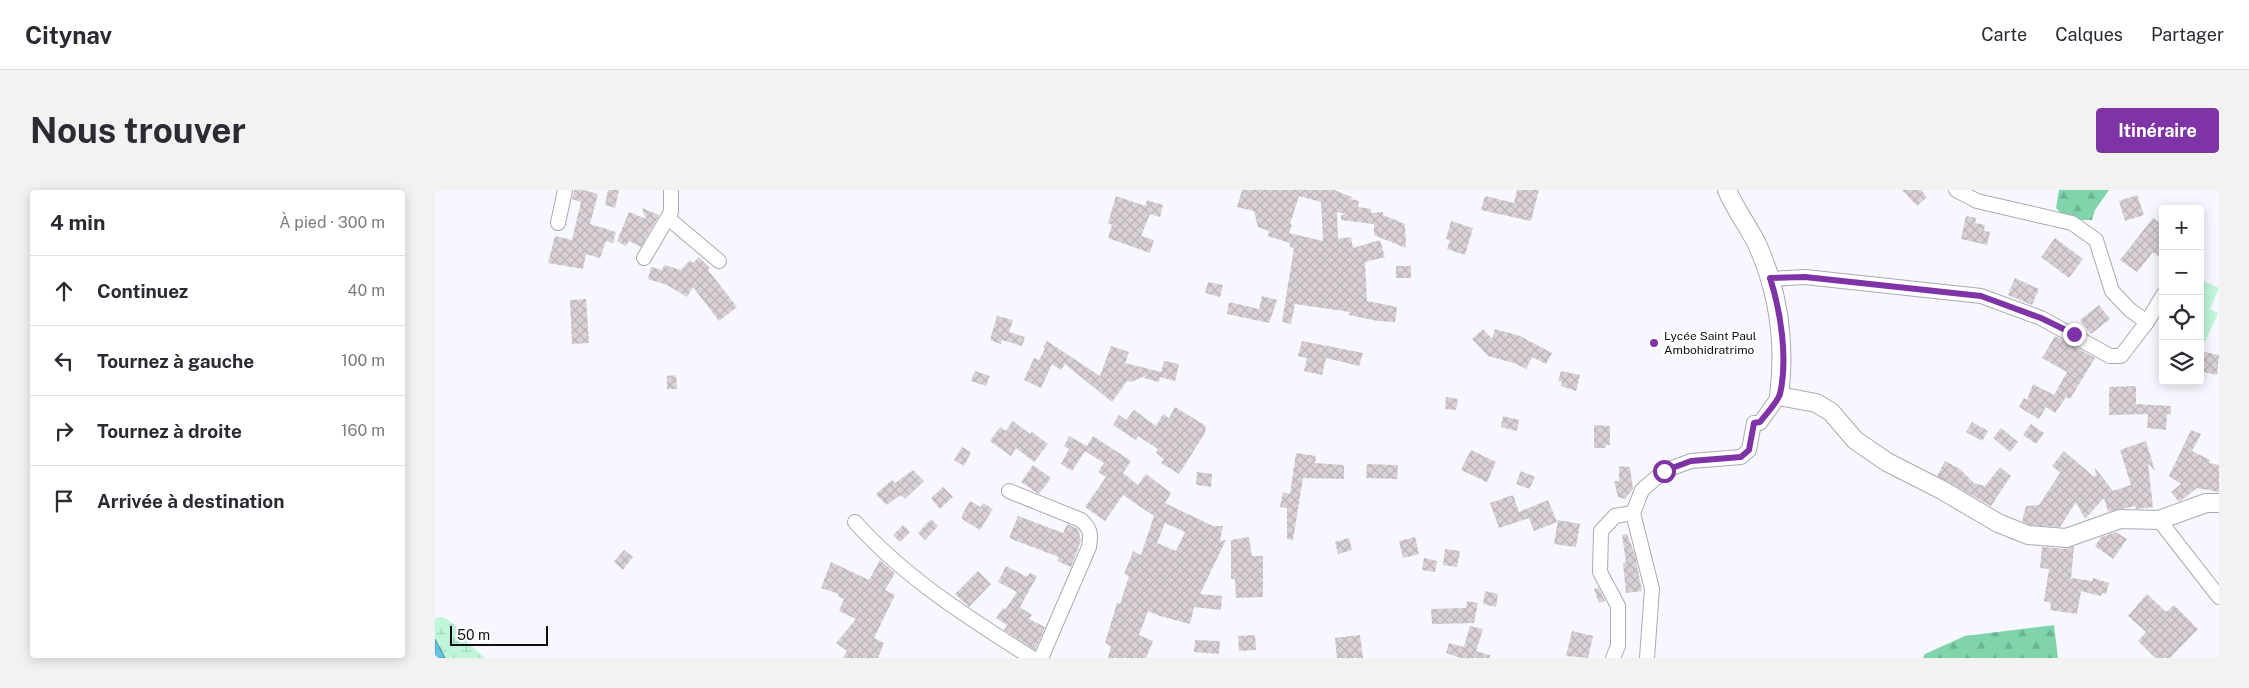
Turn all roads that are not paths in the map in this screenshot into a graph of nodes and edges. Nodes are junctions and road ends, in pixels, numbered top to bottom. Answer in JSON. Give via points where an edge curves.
{"nodes":[{"id":1,"x":565,"y":190,"type":"edge"},
{"id":2,"x":671,"y":190,"type":"edge"},
{"id":3,"x":1727,"y":190,"type":"edge"},
{"id":4,"x":1956,"y":190,"type":"edge"},
{"id":5,"x":668,"y":218,"type":"junction"},
{"id":6,"x":558,"y":223,"type":"dead end"},
{"id":7,"x":644,"y":258,"type":"dead end"},
{"id":8,"x":719,"y":262,"type":"dead end"},
{"id":9,"x":1770,"y":278,"type":"junction"},
{"id":10,"x":2159,"y":302,"type":"edge"},
{"id":11,"x":2147,"y":322,"type":"junction"},
{"id":12,"x":1779,"y":396,"type":"junction"},
{"id":13,"x":1009,"y":491,"type":"dead end"},
{"id":14,"x":2219,"y":503,"type":"edge"},
{"id":15,"x":1633,"y":513,"type":"junction"},
{"id":16,"x":2159,"y":520,"type":"junction"},
{"id":17,"x":855,"y":522,"type":"dead end"},
{"id":18,"x":2219,"y":597,"type":"edge"},
{"id":19,"x":1032,"y":658,"type":"edge"},
{"id":20,"x":1041,"y":658,"type":"edge"},
{"id":21,"x":1613,"y":658,"type":"edge"},
{"id":22,"x":1647,"y":658,"type":"edge"}],
"edges":[{"from":1,"to":6,"type":"street"},
{"from":2,"to":5,"type":"street"},
{"from":3,"to":9,"type":"street"},
{"from":4,"to":11,"type":"street","via":[[1977,201],[2072,223],[2096,240],[2111,291]]},
{"from":5,"to":7,"type":"street"},
{"from":5,"to":8,"type":"street"},
{"from":9,"to":11,"type":"street","via":[[1805,277],[1981,296],[2041,318],[2109,356],[2121,356]]},
{"from":9,"to":12,"type":"street","via":[[1782,333]]},
{"from":10,"to":11,"type":"street"},
{"from":12,"to":15,"type":"street","via":[[1760,422],[1754,423],[1749,450],[1741,457],[1691,461],[1664,471],[1642,490]]},
{"from":12,"to":16,"type":"street","via":[[1816,403],[1831,412],[1855,440],[1887,462],[1998,523],[2027,535],[2067,538],[2120,520]]},
{"from":13,"to":20,"type":"street","via":[[1081,520],[1089,528],[1089,547]]},
{"from":14,"to":16,"type":"street","via":[[2206,503]]},
{"from":15,"to":21,"type":"street","via":[[1615,516],[1601,530],[1600,572],[1618,606],[1618,646]]},
{"from":15,"to":22,"type":"street","via":[[1652,589]]},
{"from":16,"to":18,"type":"street"},
{"from":17,"to":19,"type":"street","via":[[873,542],[955,609]]}]}
